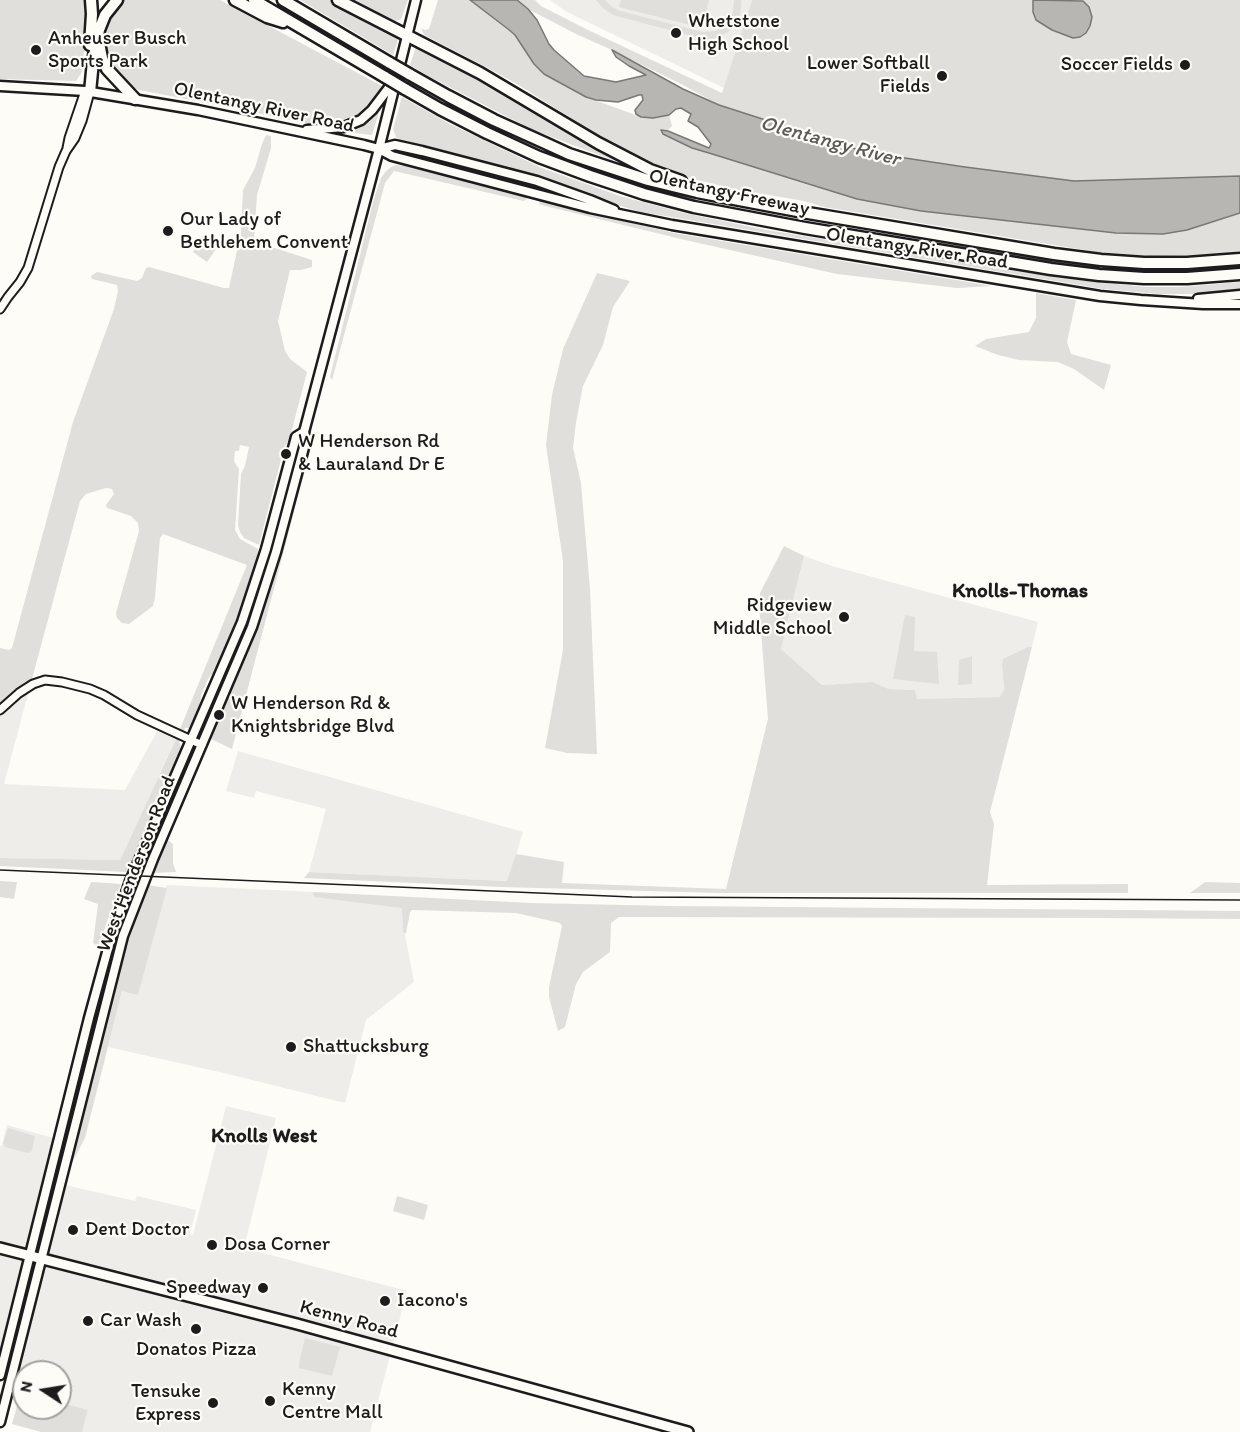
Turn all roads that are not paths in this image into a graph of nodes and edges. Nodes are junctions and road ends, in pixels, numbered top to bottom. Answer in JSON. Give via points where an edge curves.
{"nodes":[{"id":1,"x":91,"y":0,"type":"edge"},
{"id":2,"x":117,"y":0,"type":"edge"},
{"id":3,"x":235,"y":0,"type":"edge"},
{"id":4,"x":254,"y":0,"type":"edge"},
{"id":5,"x":284,"y":0,"type":"edge"},
{"id":6,"x":338,"y":0,"type":"edge"},
{"id":7,"x":416,"y":0,"type":"edge"},
{"id":8,"x":103,"y":20,"type":"junction"},
{"id":9,"x":301,"y":28,"type":"junction"},
{"id":10,"x":408,"y":35,"type":"junction"},
{"id":11,"x":391,"y":78,"type":"junction"},
{"id":12,"x":0,"y":86,"type":"edge"},
{"id":13,"x":88,"y":92,"type":"junction"},
{"id":14,"x":135,"y":99,"type":"junction"},
{"id":15,"x":299,"y":132,"type":"junction"},
{"id":16,"x":379,"y":149,"type":"junction"},
{"id":17,"x":753,"y":204,"type":"junction"},
{"id":18,"x":1240,"y":259,"type":"edge"},
{"id":19,"x":1240,"y":274,"type":"edge"},
{"id":20,"x":1240,"y":295,"type":"edge"},
{"id":21,"x":1171,"y":302,"type":"junction"},
{"id":22,"x":1240,"y":304,"type":"edge"},
{"id":23,"x":0,"y":309,"type":"edge"},
{"id":24,"x":304,"y":432,"type":"junction"},
{"id":25,"x":0,"y":710,"type":"edge"},
{"id":26,"x":192,"y":740,"type":"junction"},
{"id":27,"x":202,"y":745,"type":"junction"},
{"id":28,"x":0,"y":1248,"type":"edge"},
{"id":29,"x":30,"y":1256,"type":"junction"},
{"id":30,"x":40,"y":1259,"type":"junction"},
{"id":31,"x":0,"y":1375,"type":"edge"},
{"id":32,"x":0,"y":1422,"type":"edge"},
{"id":33,"x":688,"y":1432,"type":"edge"}],
"edges":[{"from":1,"to":13,"type":"highway"},
{"from":2,"to":8,"type":"highway"},
{"from":3,"to":9,"type":"highway","via":[[267,17]]},
{"from":4,"to":9,"type":"highway","name":"Olentangy Freeway"},
{"from":5,"to":17,"type":"highway","name":"Olentangy Freeway","bridge":true,"via":[[448,96],[569,153],[648,180]]},
{"from":6,"to":10,"type":"highway"},
{"from":7,"to":10,"type":"main road","name":"West Henderson Road"},
{"from":8,"to":13,"type":"highway"},
{"from":8,"to":14,"type":"highway","via":[[99,43],[103,62]]},
{"from":9,"to":11,"type":"highway","name":"Olentangy Freeway"},
{"from":10,"to":11,"type":"main road","name":"West Henderson Road"},
{"from":10,"to":17,"type":"highway","via":[[651,170]]},
{"from":11,"to":15,"type":"main road","via":[[372,110],[356,122]]},
{"from":11,"to":16,"type":"main road","name":"West Henderson Road"},
{"from":11,"to":19,"type":"highway","name":"Olentangy Freeway","bridge":true,"via":[[440,110],[539,157],[694,207],[1099,275],[1187,278]]},
{"from":12,"to":13,"type":"main road","name":"Olentangy River Road"},
{"from":13,"to":14,"type":"main road","name":"Olentangy River Road"},
{"from":13,"to":23,"type":"street","via":[[82,121],[59,167],[27,268]]},
{"from":14,"to":15,"type":"main road","name":"Olentangy River Road"},
{"from":15,"to":16,"type":"main road","name":"Olentangy River Road"},
{"from":16,"to":21,"type":"main road","name":"Olentangy River Road","via":[[392,156],[597,210],[683,227],[1100,296]]},
{"from":16,"to":24,"type":"main road","name":"West Henderson Road"},
{"from":17,"to":18,"type":"highway","name":"Olentangy Freeway","via":[[1101,260],[1144,264]]},
{"from":20,"to":21,"type":"main road","name":"Olentangy River Road"},
{"from":21,"to":22,"type":"main road","name":"Olentangy River Road"},
{"from":24,"to":26,"type":"main road","name":"West Henderson Road","via":[[296,437],[242,622]]},
{"from":24,"to":27,"type":"main road","name":"West Henderson Road","via":[[306,440],[264,591]]},
{"from":25,"to":26,"type":"street","via":[[33,684],[45,680],[62,682],[104,695]]},
{"from":26,"to":27,"type":"street"},
{"from":26,"to":29,"type":"main road","name":"West Henderson Road","via":[[130,881],[112,934]]},
{"from":27,"to":30,"type":"main road","name":"West Henderson Road","via":[[123,936]]},
{"from":28,"to":29,"type":"main road","name":"Kenny Road"},
{"from":29,"to":30,"type":"main road","name":"Kenny Road"},
{"from":29,"to":31,"type":"main road","name":"West Henderson Road"},
{"from":30,"to":32,"type":"main road","name":"West Henderson Road"},
{"from":30,"to":33,"type":"main road","name":"Kenny Road","via":[[297,1324]]}]}
